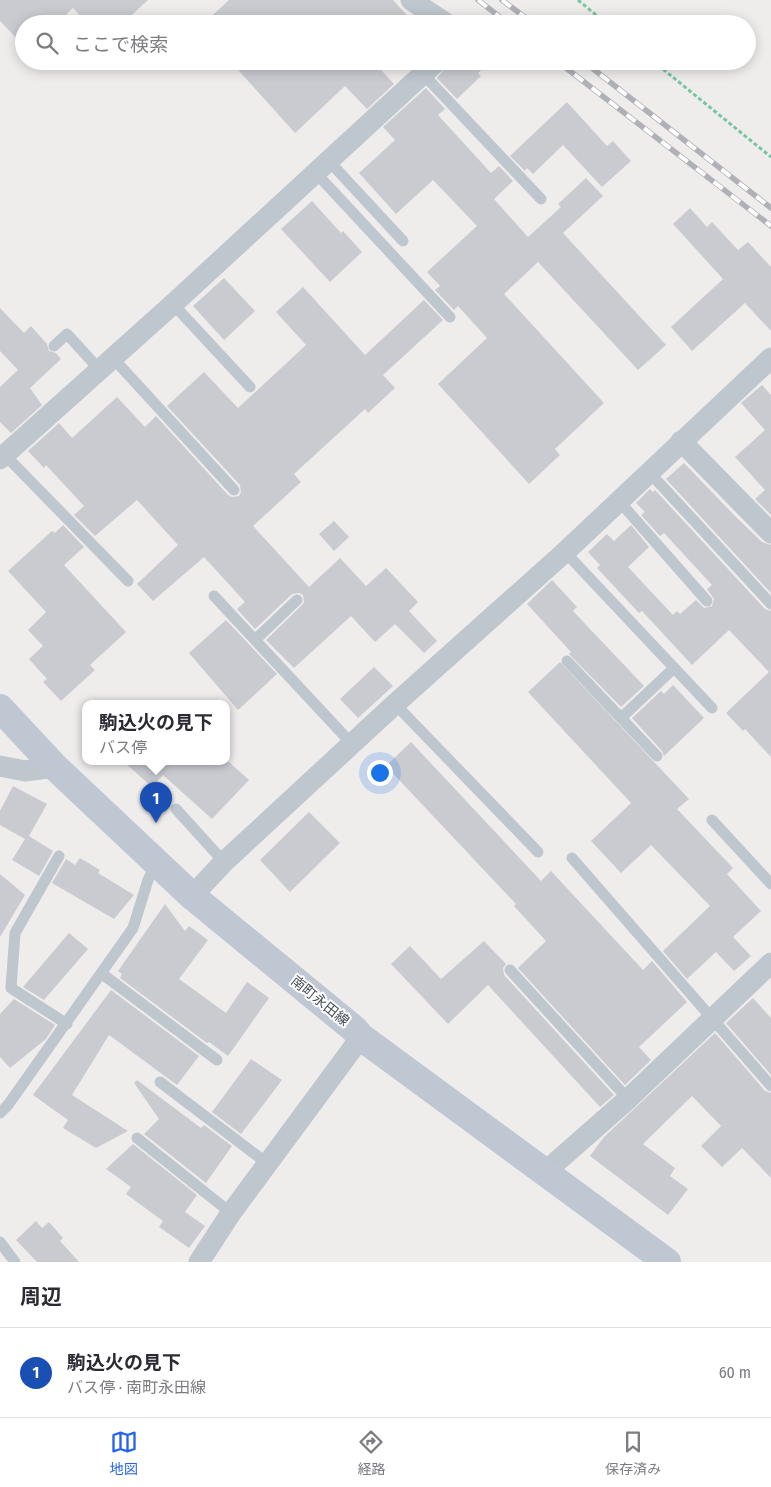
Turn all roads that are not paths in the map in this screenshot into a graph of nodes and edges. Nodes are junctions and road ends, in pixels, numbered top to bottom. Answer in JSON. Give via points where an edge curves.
{"nodes":[{"id":1,"x":411,"y":0,"type":"edge"},
{"id":2,"x":434,"y":15,"type":"edge"},
{"id":3,"x":428,"y":70,"type":"edge"},
{"id":4,"x":432,"y":70,"type":"edge"},
{"id":5,"x":322,"y":166,"type":"junction"},
{"id":6,"x":541,"y":200,"type":"dead end"},
{"id":7,"x":403,"y":241,"type":"dead end"},
{"id":8,"x":173,"y":304,"type":"junction"},
{"id":9,"x":450,"y":317,"type":"dead end"},
{"id":10,"x":54,"y":346,"type":"dead end"},
{"id":11,"x":771,"y":358,"type":"edge"},
{"id":12,"x":106,"y":363,"type":"junction"},
{"id":13,"x":250,"y":387,"type":"dead end"},
{"id":14,"x":681,"y":440,"type":"junction"},
{"id":15,"x":2,"y":455,"type":"edge"},
{"id":16,"x":649,"y":472,"type":"junction"},
{"id":17,"x":234,"y":490,"type":"dead end"},
{"id":18,"x":619,"y":501,"type":"junction"},
{"id":19,"x":771,"y":532,"type":"edge"},
{"id":20,"x":565,"y":552,"type":"junction"},
{"id":21,"x":128,"y":581,"type":"dead end"},
{"id":22,"x":214,"y":596,"type":"dead end"},
{"id":23,"x":297,"y":600,"type":"dead end"},
{"id":24,"x":707,"y":601,"type":"dead end"},
{"id":25,"x":771,"y":604,"type":"edge"},
{"id":26,"x":254,"y":640,"type":"junction"},
{"id":27,"x":567,"y":661,"type":"dead end"},
{"id":28,"x":674,"y":668,"type":"junction"},
{"id":29,"x":395,"y":704,"type":"junction"},
{"id":30,"x":0,"y":708,"type":"edge"},
{"id":31,"x":712,"y":708,"type":"dead end"},
{"id":32,"x":621,"y":718,"type":"junction"},
{"id":33,"x":352,"y":744,"type":"junction"},
{"id":34,"x":656,"y":756,"type":"dead end"},
{"id":35,"x":0,"y":766,"type":"edge"},
{"id":36,"x":55,"y":767,"type":"junction"},
{"id":37,"x":176,"y":809,"type":"dead end"},
{"id":38,"x":712,"y":820,"type":"dead end"},
{"id":39,"x":538,"y":852,"type":"dead end"},
{"id":40,"x":59,"y":856,"type":"dead end"},
{"id":41,"x":572,"y":858,"type":"dead end"},
{"id":42,"x":224,"y":862,"type":"junction"},
{"id":43,"x":156,"y":863,"type":"junction"},
{"id":44,"x":771,"y":884,"type":"edge"},
{"id":45,"x":192,"y":896,"type":"junction"},
{"id":46,"x":769,"y":967,"type":"edge"},
{"id":47,"x":510,"y":970,"type":"dead end"},
{"id":48,"x":101,"y":973,"type":"junction"},
{"id":49,"x":711,"y":1018,"type":"junction"},
{"id":50,"x":66,"y":1024,"type":"junction"},
{"id":51,"x":361,"y":1037,"type":"junction"},
{"id":52,"x":217,"y":1060,"type":"dead end"},
{"id":53,"x":160,"y":1082,"type":"dead end"},
{"id":54,"x":771,"y":1086,"type":"edge"},
{"id":55,"x":628,"y":1099,"type":"junction"},
{"id":56,"x":0,"y":1112,"type":"edge"},
{"id":57,"x":137,"y":1138,"type":"dead end"},
{"id":58,"x":268,"y":1164,"type":"junction"},
{"id":59,"x":545,"y":1172,"type":"junction"},
{"id":60,"x":231,"y":1214,"type":"junction"},
{"id":61,"x":0,"y":1242,"type":"edge"},
{"id":62,"x":15,"y":1262,"type":"edge"},
{"id":63,"x":199,"y":1262,"type":"edge"},
{"id":64,"x":667,"y":1262,"type":"edge"}],
"edges":[{"from":1,"to":2,"type":"street"},
{"from":3,"to":5,"type":"street"},
{"from":4,"to":6,"type":"lane"},
{"from":5,"to":7,"type":"lane"},
{"from":5,"to":8,"type":"street"},
{"from":5,"to":9,"type":"lane"},
{"from":8,"to":12,"type":"street"},
{"from":8,"to":13,"type":"lane"},
{"from":10,"to":12,"type":"lane","via":[[67,334]]},
{"from":11,"to":14,"type":"street"},
{"from":12,"to":15,"type":"street"},
{"from":12,"to":17,"type":"lane"},
{"from":14,"to":16,"type":"street"},
{"from":14,"to":19,"type":"street"},
{"from":15,"to":21,"type":"lane"},
{"from":16,"to":18,"type":"street"},
{"from":16,"to":25,"type":"lane"},
{"from":18,"to":20,"type":"street"},
{"from":18,"to":24,"type":"lane"},
{"from":20,"to":28,"type":"lane"},
{"from":20,"to":29,"type":"street"},
{"from":22,"to":26,"type":"lane"},
{"from":23,"to":26,"type":"lane"},
{"from":26,"to":33,"type":"lane"},
{"from":27,"to":32,"type":"lane"},
{"from":28,"to":31,"type":"lane"},
{"from":28,"to":32,"type":"lane"},
{"from":29,"to":33,"type":"street"},
{"from":29,"to":39,"type":"lane"},
{"from":30,"to":36,"type":"street","name":"南町永田線"},
{"from":32,"to":34,"type":"lane"},
{"from":33,"to":42,"type":"street"},
{"from":35,"to":36,"type":"street","via":[[25,771]]},
{"from":36,"to":43,"type":"street","name":"南町永田線"},
{"from":37,"to":42,"type":"lane"},
{"from":38,"to":44,"type":"lane"},
{"from":40,"to":50,"type":"lane","via":[[15,933],[11,988]]},
{"from":41,"to":49,"type":"lane"},
{"from":42,"to":45,"type":"street"},
{"from":43,"to":45,"type":"street","name":"南町永田線"},
{"from":43,"to":48,"type":"lane","via":[[133,928]]},
{"from":45,"to":51,"type":"street","name":"南町永田線"},
{"from":46,"to":49,"type":"street"},
{"from":47,"to":55,"type":"lane"},
{"from":48,"to":50,"type":"lane"},
{"from":48,"to":52,"type":"lane"},
{"from":49,"to":54,"type":"lane"},
{"from":49,"to":55,"type":"street"},
{"from":50,"to":56,"type":"lane"},
{"from":51,"to":58,"type":"street"},
{"from":51,"to":59,"type":"street","name":"南町永田線"},
{"from":53,"to":58,"type":"lane"},
{"from":55,"to":59,"type":"street"},
{"from":57,"to":60,"type":"lane"},
{"from":58,"to":60,"type":"street"},
{"from":59,"to":64,"type":"street","name":"南町永田線"},
{"from":60,"to":63,"type":"street"},
{"from":61,"to":62,"type":"lane"}]}
